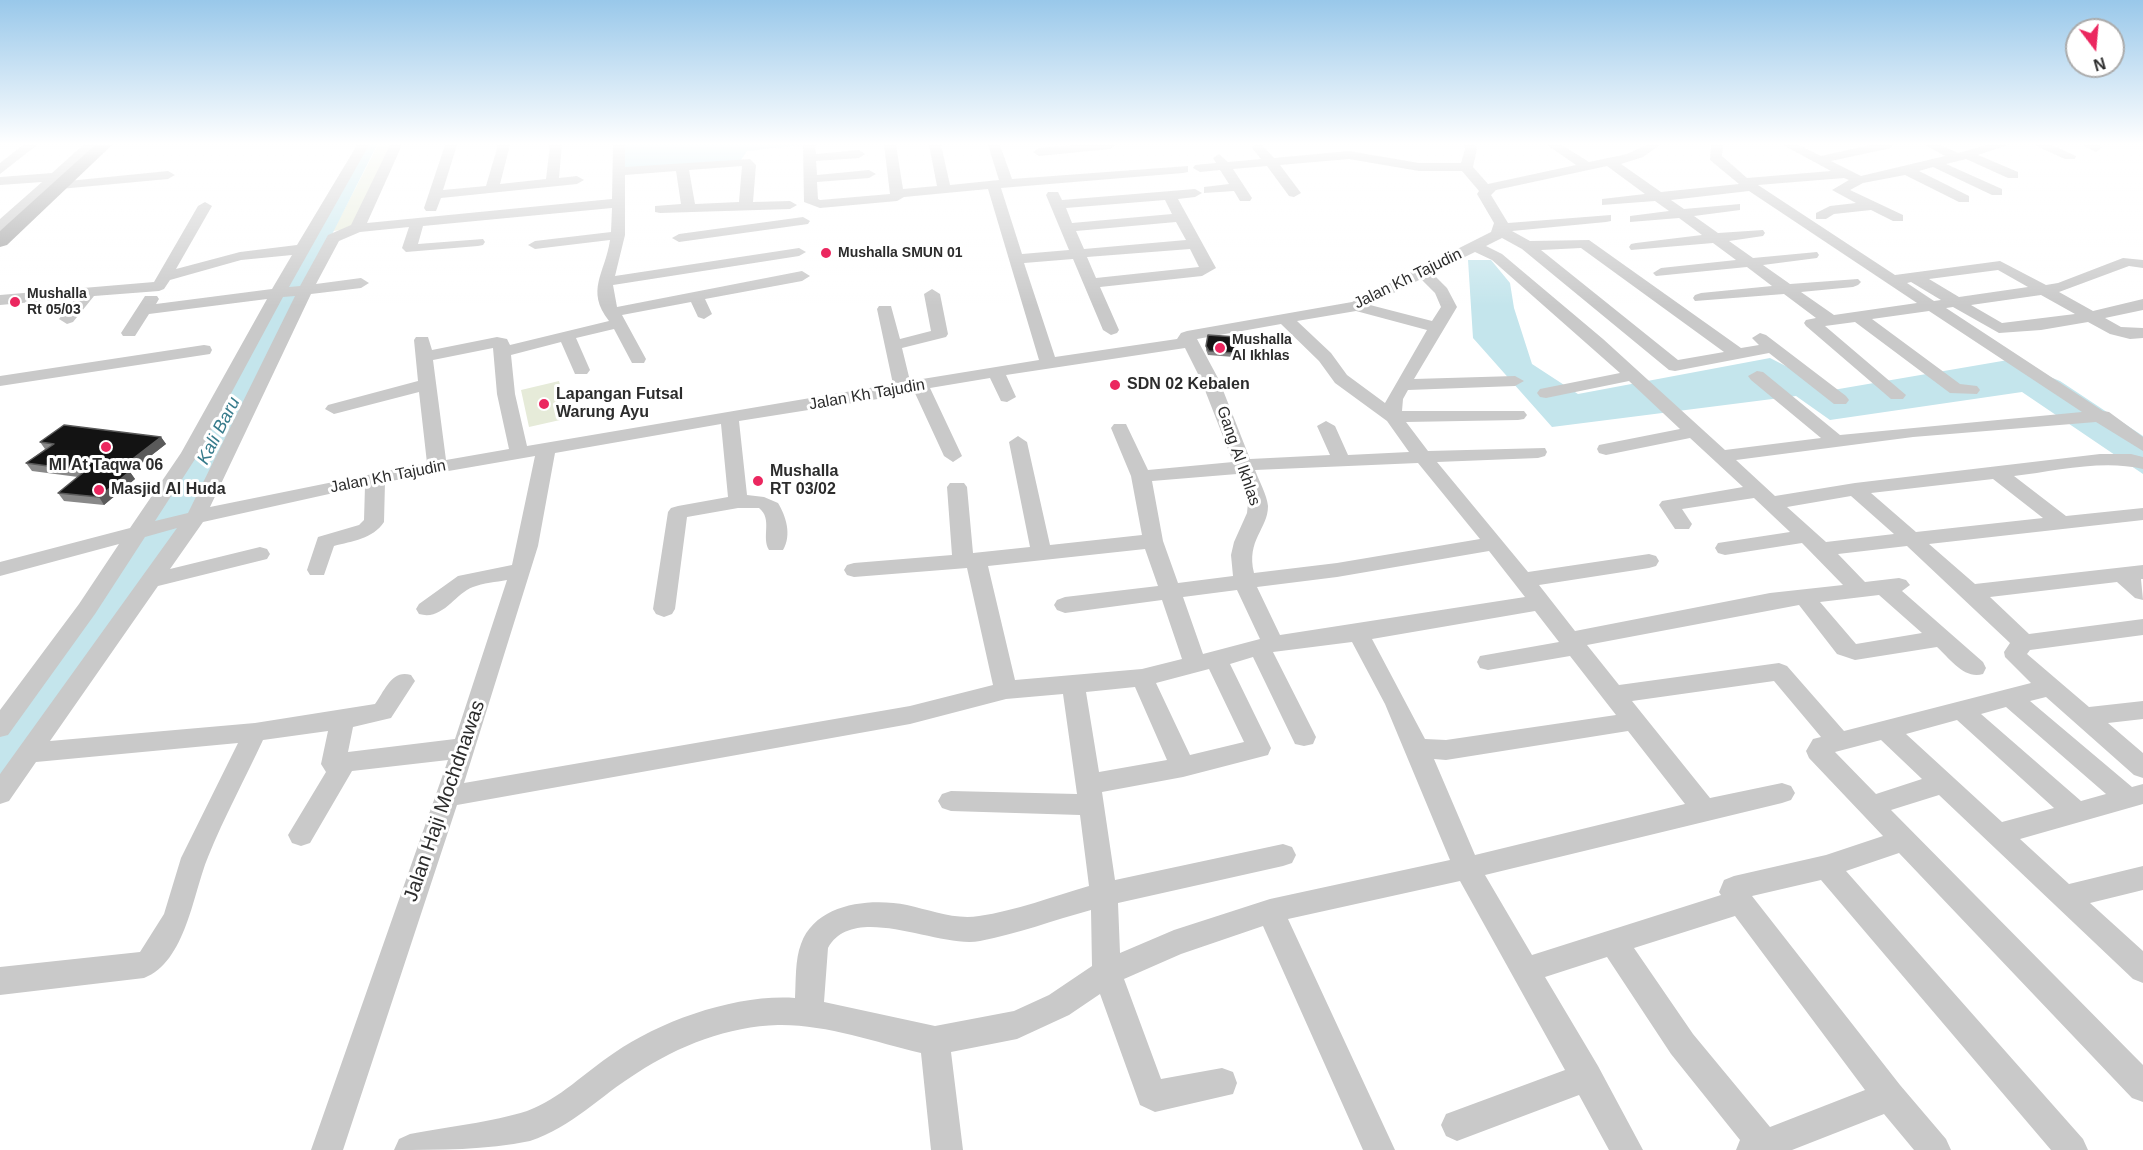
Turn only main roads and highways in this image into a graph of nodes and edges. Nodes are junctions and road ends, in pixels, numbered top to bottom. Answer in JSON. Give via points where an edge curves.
{"nodes":[{"id":1,"x":38,"y":199,"type":"edge"},
{"id":2,"x":0,"y":230,"type":"edge"}],
"edges":[{"from":1,"to":2,"type":"main road"}]}
